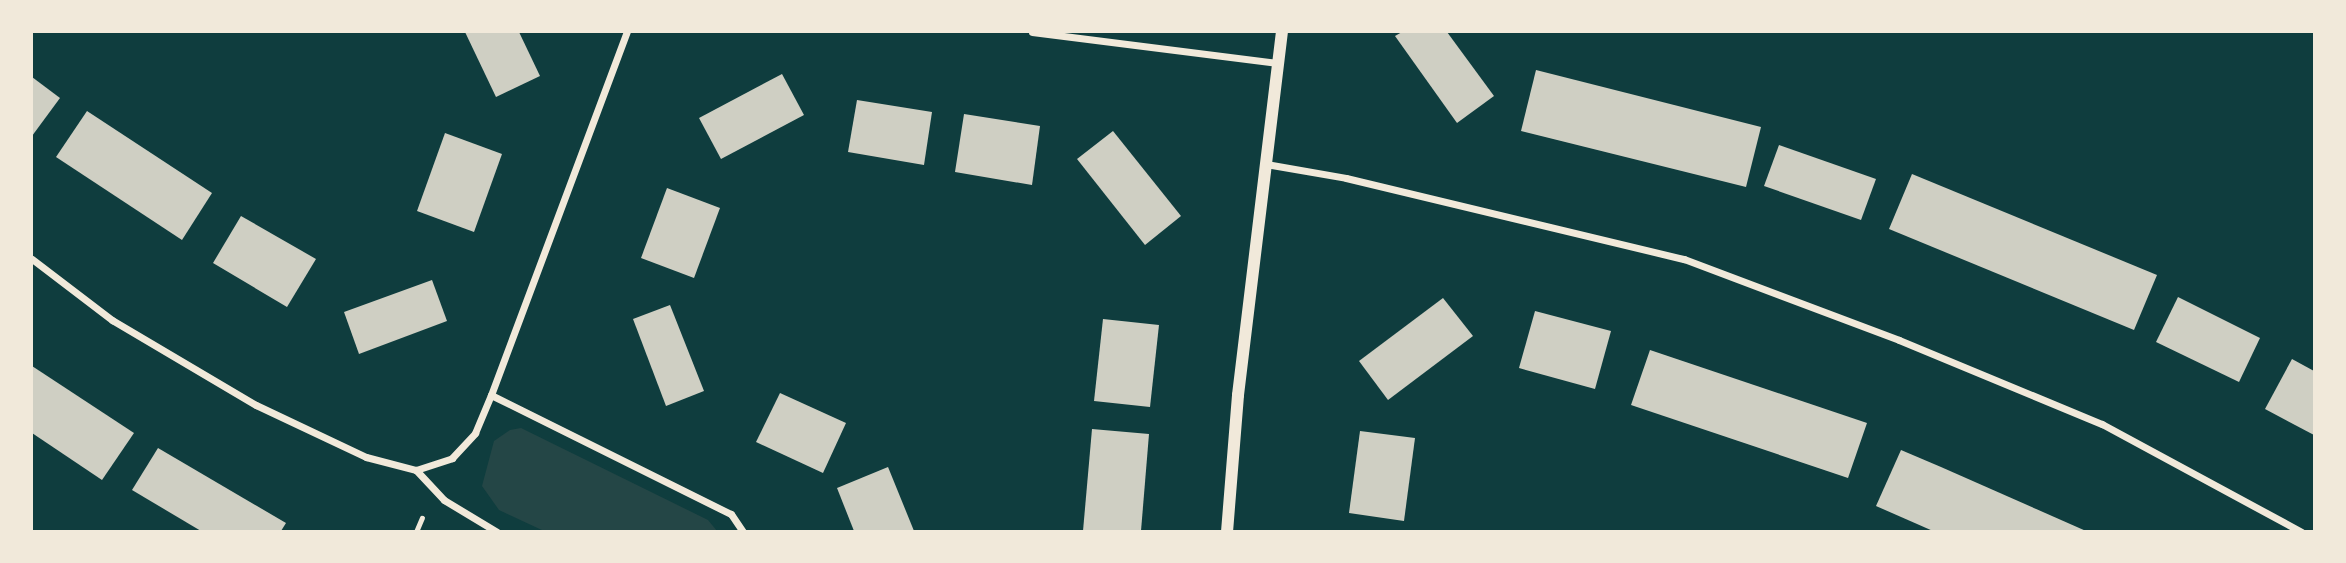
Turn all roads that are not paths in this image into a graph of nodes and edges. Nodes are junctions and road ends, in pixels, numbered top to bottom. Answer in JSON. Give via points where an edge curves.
{"nodes":[{"id":1,"x":626,"y":32,"type":"edge"},
{"id":2,"x":1032,"y":32,"type":"edge"},
{"id":3,"x":1282,"y":32,"type":"edge"},
{"id":4,"x":1276,"y":63,"type":"junction"},
{"id":5,"x":1266,"y":163,"type":"junction"},
{"id":6,"x":32,"y":260,"type":"edge"},
{"id":7,"x":491,"y":395,"type":"junction"},
{"id":8,"x":416,"y":470,"type":"junction"},
{"id":9,"x":497,"y":531,"type":"edge"},
{"id":10,"x":743,"y":531,"type":"edge"},
{"id":11,"x":1227,"y":531,"type":"edge"},
{"id":12,"x":2301,"y":531,"type":"edge"}],
"edges":[{"from":1,"to":7,"type":"street"},
{"from":2,"to":4,"type":"street"},
{"from":3,"to":4,"type":"street"},
{"from":4,"to":5,"type":"street"},
{"from":5,"to":11,"type":"street"},
{"from":5,"to":12,"type":"street","via":[[1684,259],[1899,340],[2102,424]]},
{"from":6,"to":8,"type":"street","via":[[112,320],[256,405],[366,457]]},
{"from":7,"to":8,"type":"street","via":[[475,433],[452,458]]},
{"from":7,"to":10,"type":"street","via":[[731,514]]},
{"from":8,"to":9,"type":"street","via":[[444,500]]}]}
